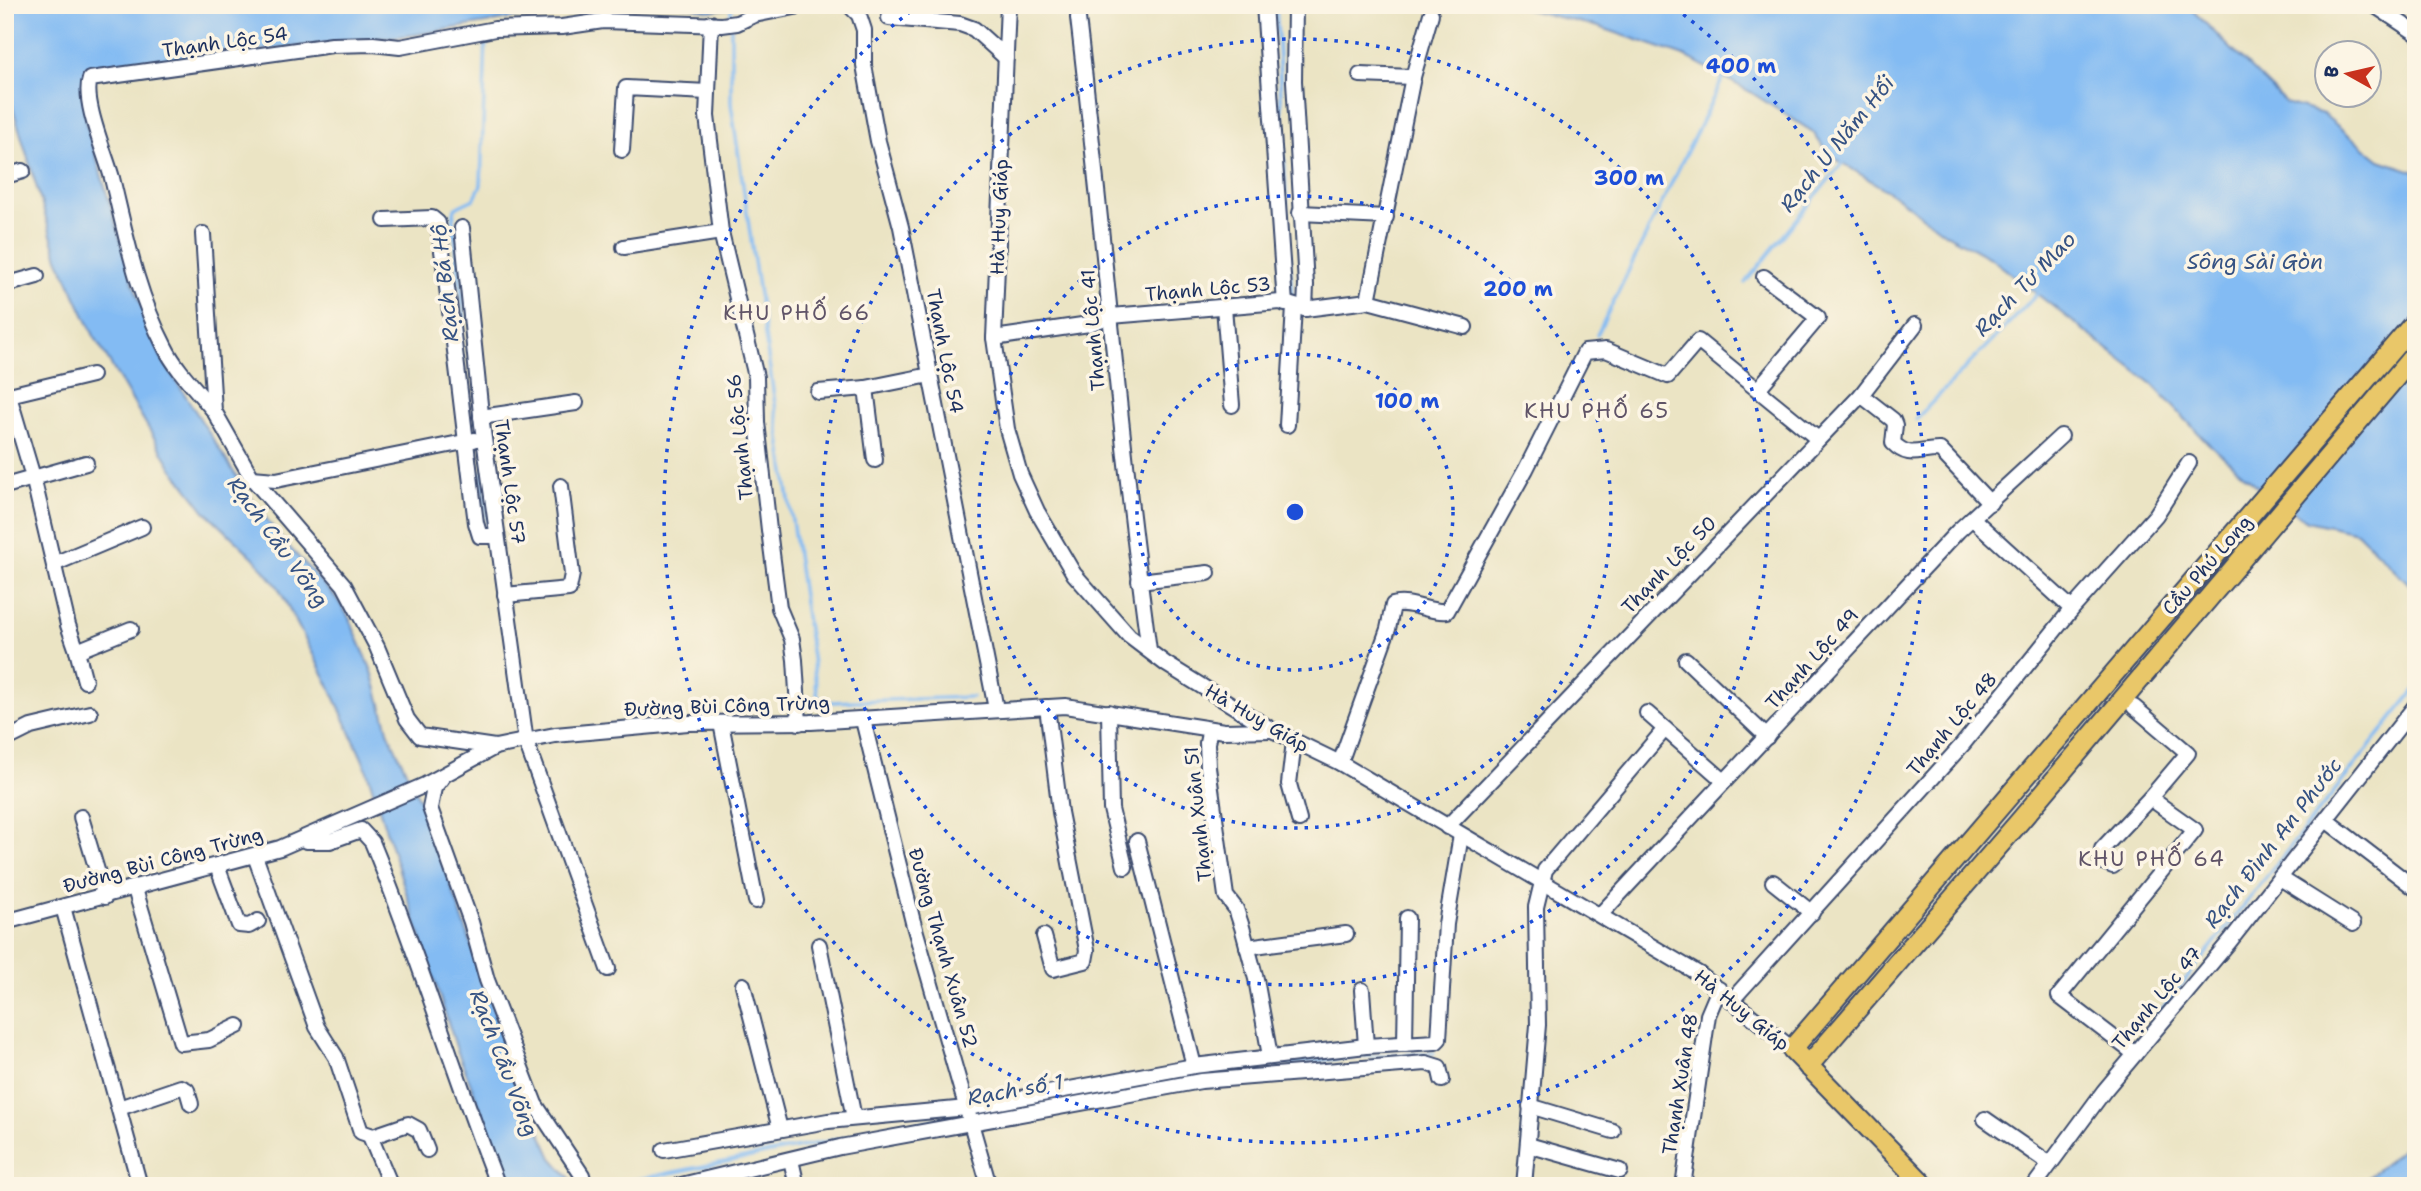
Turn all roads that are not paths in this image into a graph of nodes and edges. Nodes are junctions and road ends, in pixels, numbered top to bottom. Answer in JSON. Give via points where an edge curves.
{"nodes":[{"id":1,"x":805,"y":5,"type":"edge"},
{"id":2,"x":849,"y":5,"type":"edge"},
{"id":3,"x":1008,"y":5,"type":"edge"},
{"id":4,"x":1079,"y":5,"type":"edge"},
{"id":5,"x":1264,"y":5,"type":"edge"},
{"id":6,"x":1295,"y":5,"type":"edge"},
{"id":7,"x":2374,"y":5,"type":"edge"},
{"id":8,"x":1431,"y":14,"type":"dead end"},
{"id":9,"x":889,"y":18,"type":"dead end"},
{"id":10,"x":724,"y":24,"type":"junction"},
{"id":11,"x":2416,"y":33,"type":"edge"},
{"id":12,"x":1006,"y":58,"type":"junction"},
{"id":13,"x":1360,"y":75,"type":"dead end"},
{"id":14,"x":1413,"y":77,"type":"junction"},
{"id":15,"x":1293,"y":81,"type":"junction"},
{"id":16,"x":1270,"y":83,"type":"junction"},
{"id":17,"x":708,"y":92,"type":"junction"},
{"id":18,"x":622,"y":150,"type":"dead end"},
{"id":19,"x":23,"y":171,"type":"dead end"},
{"id":20,"x":5,"y":176,"type":"edge"},
{"id":21,"x":1300,"y":213,"type":"junction"},
{"id":22,"x":1386,"y":217,"type":"junction"},
{"id":23,"x":385,"y":220,"type":"dead end"},
{"id":24,"x":461,"y":228,"type":"dead end"},
{"id":25,"x":721,"y":232,"type":"junction"},
{"id":26,"x":203,"y":234,"type":"dead end"},
{"id":27,"x":624,"y":247,"type":"dead end"},
{"id":28,"x":37,"y":276,"type":"dead end"},
{"id":29,"x":1764,"y":277,"type":"dead end"},
{"id":30,"x":5,"y":285,"type":"edge"},
{"id":31,"x":1368,"y":301,"type":"junction"},
{"id":32,"x":1294,"y":306,"type":"junction"},
{"id":33,"x":1224,"y":307,"type":"junction"},
{"id":34,"x":1108,"y":318,"type":"junction"},
{"id":35,"x":2416,"y":321,"type":"edge"},
{"id":36,"x":1914,"y":325,"type":"dead end"},
{"id":37,"x":1465,"y":327,"type":"dead end"},
{"id":38,"x":994,"y":338,"type":"junction"},
{"id":39,"x":2416,"y":353,"type":"edge"},
{"id":40,"x":92,"y":375,"type":"dead end"},
{"id":41,"x":930,"y":375,"type":"junction"},
{"id":42,"x":866,"y":388,"type":"junction"},
{"id":43,"x":1758,"y":389,"type":"junction"},
{"id":44,"x":818,"y":392,"type":"dead end"},
{"id":45,"x":1861,"y":395,"type":"junction"},
{"id":46,"x":7,"y":396,"type":"edge"},
{"id":47,"x":576,"y":403,"type":"dead end"},
{"id":48,"x":1231,"y":405,"type":"dead end"},
{"id":49,"x":214,"y":411,"type":"junction"},
{"id":50,"x":481,"y":416,"type":"junction"},
{"id":51,"x":1287,"y":425,"type":"dead end"},
{"id":52,"x":2060,"y":436,"type":"dead end"},
{"id":53,"x":1818,"y":439,"type":"junction"},
{"id":54,"x":476,"y":440,"type":"junction"},
{"id":55,"x":875,"y":460,"type":"dead end"},
{"id":56,"x":86,"y":463,"type":"dead end"},
{"id":57,"x":2189,"y":463,"type":"dead end"},
{"id":58,"x":33,"y":477,"type":"junction"},
{"id":59,"x":252,"y":478,"type":"junction"},
{"id":60,"x":5,"y":485,"type":"edge"},
{"id":61,"x":561,"y":486,"type":"dead end"},
{"id":62,"x":1990,"y":503,"type":"junction"},
{"id":63,"x":1972,"y":518,"type":"junction"},
{"id":64,"x":142,"y":527,"type":"dead end"},
{"id":65,"x":54,"y":564,"type":"junction"},
{"id":66,"x":1208,"y":573,"type":"dead end"},
{"id":67,"x":1139,"y":581,"type":"junction"},
{"id":68,"x":505,"y":595,"type":"junction"},
{"id":69,"x":2072,"y":609,"type":"junction"},
{"id":70,"x":131,"y":629,"type":"dead end"},
{"id":71,"x":77,"y":650,"type":"junction"},
{"id":72,"x":1149,"y":650,"type":"junction"},
{"id":73,"x":1686,"y":660,"type":"dead end"},
{"id":74,"x":85,"y":681,"type":"dead end"},
{"id":75,"x":2416,"y":705,"type":"edge"},
{"id":76,"x":1047,"y":707,"type":"junction"},
{"id":77,"x":2134,"y":707,"type":"dead end"},
{"id":78,"x":996,"y":709,"type":"junction"},
{"id":79,"x":1109,"y":712,"type":"junction"},
{"id":80,"x":90,"y":713,"type":"dead end"},
{"id":81,"x":1647,"y":713,"type":"dead end"},
{"id":82,"x":863,"y":720,"type":"junction"},
{"id":83,"x":721,"y":723,"type":"junction"},
{"id":84,"x":799,"y":723,"type":"junction"},
{"id":85,"x":1210,"y":729,"type":"junction"},
{"id":86,"x":1665,"y":729,"type":"junction"},
{"id":87,"x":1272,"y":730,"type":"junction"},
{"id":88,"x":1767,"y":737,"type":"junction"},
{"id":89,"x":5,"y":740,"type":"edge"},
{"id":90,"x":526,"y":741,"type":"junction"},
{"id":91,"x":1294,"y":741,"type":"junction"},
{"id":92,"x":495,"y":747,"type":"junction"},
{"id":93,"x":1340,"y":763,"type":"junction"},
{"id":94,"x":448,"y":772,"type":"junction"},
{"id":95,"x":1724,"y":781,"type":"junction"},
{"id":96,"x":2150,"y":798,"type":"junction"},
{"id":97,"x":81,"y":817,"type":"dead end"},
{"id":98,"x":1299,"y":820,"type":"dead end"},
{"id":99,"x":2326,"y":820,"type":"junction"},
{"id":100,"x":1447,"y":827,"type":"junction"},
{"id":101,"x":1461,"y":835,"type":"junction"},
{"id":102,"x":299,"y":841,"type":"junction"},
{"id":103,"x":1137,"y":841,"type":"dead end"},
{"id":104,"x":255,"y":856,"type":"junction"},
{"id":105,"x":217,"y":866,"type":"junction"},
{"id":106,"x":2113,"y":866,"type":"dead end"},
{"id":107,"x":1125,"y":867,"type":"dead end"},
{"id":108,"x":2280,"y":878,"type":"junction"},
{"id":109,"x":1542,"y":880,"type":"junction"},
{"id":110,"x":1773,"y":882,"type":"dead end"},
{"id":111,"x":135,"y":889,"type":"junction"},
{"id":112,"x":2416,"y":889,"type":"edge"},
{"id":113,"x":104,"y":897,"type":"junction"},
{"id":114,"x":756,"y":901,"type":"dead end"},
{"id":115,"x":63,"y":907,"type":"junction"},
{"id":116,"x":1812,"y":913,"type":"junction"},
{"id":117,"x":1600,"y":915,"type":"junction"},
{"id":118,"x":1407,"y":918,"type":"dead end"},
{"id":119,"x":258,"y":921,"type":"dead end"},
{"id":120,"x":5,"y":922,"type":"edge"},
{"id":121,"x":2354,"y":924,"type":"dead end"},
{"id":122,"x":1346,"y":934,"type":"dead end"},
{"id":123,"x":1044,"y":936,"type":"dead end"},
{"id":124,"x":819,"y":945,"type":"dead end"},
{"id":125,"x":1247,"y":947,"type":"junction"},
{"id":126,"x":608,"y":969,"type":"dead end"},
{"id":127,"x":743,"y":985,"type":"dead end"},
{"id":128,"x":1719,"y":989,"type":"junction"},
{"id":129,"x":1362,"y":990,"type":"dead end"},
{"id":130,"x":1732,"y":999,"type":"junction"},
{"id":131,"x":238,"y":1026,"type":"dead end"},
{"id":132,"x":1405,"y":1044,"type":"junction"},
{"id":133,"x":1366,"y":1046,"type":"junction"},
{"id":134,"x":1792,"y":1049,"type":"junction"},
{"id":135,"x":2135,"y":1054,"type":"junction"},
{"id":136,"x":1270,"y":1056,"type":"junction"},
{"id":137,"x":1194,"y":1066,"type":"junction"},
{"id":138,"x":1808,"y":1066,"type":"junction"},
{"id":139,"x":1442,"y":1080,"type":"dead end"},
{"id":140,"x":191,"y":1104,"type":"dead end"},
{"id":141,"x":1530,"y":1106,"type":"junction"},
{"id":142,"x":119,"y":1108,"type":"junction"},
{"id":143,"x":969,"y":1115,"type":"junction"},
{"id":144,"x":854,"y":1118,"type":"junction"},
{"id":145,"x":1985,"y":1119,"type":"dead end"},
{"id":146,"x":780,"y":1129,"type":"junction"},
{"id":147,"x":1613,"y":1131,"type":"dead end"},
{"id":148,"x":370,"y":1136,"type":"junction"},
{"id":149,"x":1528,"y":1144,"type":"junction"},
{"id":150,"x":427,"y":1150,"type":"dead end"},
{"id":151,"x":664,"y":1150,"type":"dead end"},
{"id":152,"x":790,"y":1160,"type":"junction"},
{"id":153,"x":2050,"y":1164,"type":"junction"},
{"id":154,"x":1620,"y":1171,"type":"dead end"},
{"id":155,"x":725,"y":1181,"type":"edge"},
{"id":156,"x":585,"y":1184,"type":"edge"},
{"id":157,"x":1924,"y":1185,"type":"edge"},
{"id":158,"x":140,"y":1186,"type":"edge"},
{"id":159,"x":391,"y":1186,"type":"edge"},
{"id":160,"x":498,"y":1186,"type":"edge"},
{"id":161,"x":677,"y":1186,"type":"edge"},
{"id":162,"x":797,"y":1186,"type":"edge"},
{"id":163,"x":989,"y":1186,"type":"edge"},
{"id":164,"x":1524,"y":1186,"type":"edge"},
{"id":165,"x":1682,"y":1186,"type":"edge"},
{"id":166,"x":2034,"y":1186,"type":"edge"}],
"edges":[{"from":1,"to":10,"type":"street","name":"Thạnh Lộc 54"},
{"from":2,"to":41,"type":"street","name":"Thạnh Lộc 54","via":[[864,30],[864,65],[876,128]]},
{"from":3,"to":12,"type":"street","name":"Hà Huy Giáp"},
{"from":4,"to":34,"type":"street","name":"Thạnh Lộc 41"},
{"from":5,"to":16,"type":"street"},
{"from":6,"to":15,"type":"street"},
{"from":7,"to":11,"type":"street"},
{"from":8,"to":14,"type":"street"},
{"from":9,"to":12,"type":"street","via":[[974,29]]},
{"from":10,"to":17,"type":"street","name":"Thạnh Lộc 56"},
{"from":10,"to":49,"type":"street","name":"Thạnh Lộc 54","via":[[603,21],[486,31],[400,47],[332,45],[90,79],[94,116],[146,305],[166,350]]},
{"from":12,"to":38,"type":"street","name":"Hà Huy Giáp"},
{"from":13,"to":14,"type":"street"},
{"from":14,"to":22,"type":"street"},
{"from":15,"to":16,"type":"street"},
{"from":15,"to":21,"type":"street"},
{"from":16,"to":32,"type":"street"},
{"from":17,"to":18,"type":"street","via":[[626,88]]},
{"from":17,"to":25,"type":"street","name":"Thạnh Lộc 56"},
{"from":19,"to":20,"type":"street"},
{"from":21,"to":22,"type":"street"},
{"from":21,"to":32,"type":"street","via":[[1306,285]]},
{"from":22,"to":31,"type":"street"},
{"from":23,"to":54,"type":"street","via":[[432,218],[438,223]]},
{"from":24,"to":50,"type":"street","name":"Thạnh Lộc 57"},
{"from":25,"to":27,"type":"street"},
{"from":25,"to":84,"type":"street","name":"Thạnh Lộc 56","via":[[756,377],[772,556],[779,608],[792,639]]},
{"from":26,"to":49,"type":"street"},
{"from":28,"to":30,"type":"street"},
{"from":29,"to":43,"type":"street","via":[[1818,318]]},
{"from":31,"to":32,"type":"street","name":"Thạnh Lộc 53"},
{"from":31,"to":37,"type":"street","name":"Thạnh Lộc 53"},
{"from":32,"to":33,"type":"street","name":"Thạnh Lộc 53"},
{"from":32,"to":51,"type":"street"},
{"from":33,"to":34,"type":"street","name":"Thạnh Lộc 53"},
{"from":33,"to":48,"type":"street"},
{"from":34,"to":38,"type":"street","name":"Thạnh Lộc 53"},
{"from":34,"to":67,"type":"street","name":"Thạnh Lộc 41"},
{"from":35,"to":134,"type":"main road","name":"Cầu Phú Long"},
{"from":36,"to":45,"type":"street","name":"Thạnh Lộc 50"},
{"from":38,"to":72,"type":"street","name":"Hà Huy Giáp","via":[[1007,429],[1037,511],[1089,593],[1129,636]]},
{"from":39,"to":138,"type":"main road","name":"Cầu Phú Long"},
{"from":40,"to":46,"type":"street"},
{"from":41,"to":42,"type":"street"},
{"from":41,"to":78,"type":"street","name":"Thạnh Lộc 54"},
{"from":42,"to":44,"type":"street"},
{"from":42,"to":55,"type":"street"},
{"from":43,"to":53,"type":"street"},
{"from":43,"to":93,"type":"street","via":[[1698,341],[1668,376],[1606,350],[1585,352],[1447,611],[1394,605]]},
{"from":45,"to":53,"type":"street","name":"Thạnh Lộc 50"},
{"from":45,"to":62,"type":"street","via":[[1893,420],[1893,443],[1898,448],[1919,455],[1940,450]]},
{"from":46,"to":58,"type":"street"},
{"from":47,"to":50,"type":"street"},
{"from":49,"to":59,"type":"street"},
{"from":50,"to":54,"type":"street","name":"Thạnh Lộc 57"},
{"from":52,"to":62,"type":"street","name":"Thạnh Lộc 49"},
{"from":53,"to":100,"type":"street","name":"Thạnh Lộc 50"},
{"from":54,"to":59,"type":"street","via":[[276,480]]},
{"from":54,"to":68,"type":"street","name":"Thạnh Lộc 57"},
{"from":56,"to":58,"type":"street"},
{"from":57,"to":69,"type":"street","name":"Thạnh Lộc 48","via":[[2156,515]]},
{"from":58,"to":60,"type":"street"},
{"from":58,"to":65,"type":"street"},
{"from":59,"to":92,"type":"street","via":[[344,585],[407,719],[420,736]]},
{"from":61,"to":68,"type":"street","via":[[572,574],[569,589]]},
{"from":62,"to":63,"type":"street","name":"Thạnh Lộc 49"},
{"from":63,"to":69,"type":"street"},
{"from":63,"to":88,"type":"street","name":"Thạnh Lộc 49"},
{"from":64,"to":65,"type":"street"},
{"from":65,"to":71,"type":"street"},
{"from":66,"to":67,"type":"street"},
{"from":67,"to":72,"type":"street","name":"Thạnh Lộc 41"},
{"from":68,"to":90,"type":"street","name":"Thạnh Lộc 57"},
{"from":69,"to":116,"type":"street","name":"Thạnh Lộc 48","via":[[1962,744]]},
{"from":70,"to":71,"type":"street"},
{"from":71,"to":74,"type":"street"},
{"from":72,"to":87,"type":"street","name":"Hà Huy Giáp"},
{"from":73,"to":88,"type":"street"},
{"from":75,"to":99,"type":"street","name":"Thạnh Lộc 47"},
{"from":76,"to":78,"type":"street","name":"Đường Bùi Công Trừng"},
{"from":76,"to":79,"type":"street","name":"Đường Bùi Công Trừng"},
{"from":76,"to":123,"type":"street","via":[[1060,811],[1087,950],[1085,961],[1053,969]]},
{"from":77,"to":96,"type":"street","via":[[2188,753]]},
{"from":78,"to":82,"type":"street","name":"Đường Bùi Công Trừng"},
{"from":79,"to":85,"type":"street","name":"Đường Bùi Công Trừng"},
{"from":79,"to":107,"type":"street","via":[[1111,809]]},
{"from":80,"to":89,"type":"street","via":[[31,727]]},
{"from":81,"to":86,"type":"street"},
{"from":82,"to":84,"type":"street","name":"Đường Bùi Công Trừng"},
{"from":82,"to":143,"type":"street","name":"Đường Thạnh Xuân 52","via":[[913,922]]},
{"from":83,"to":84,"type":"street","name":"Đường Bùi Công Trừng"},
{"from":83,"to":90,"type":"street","name":"Đường Bùi Công Trừng"},
{"from":83,"to":114,"type":"street"},
{"from":85,"to":87,"type":"street","name":"Đường Bùi Công Trừng"},
{"from":85,"to":125,"type":"street","name":"Thạnh Xuân 51","via":[[1208,767],[1226,896],[1236,909]]},
{"from":86,"to":95,"type":"street"},
{"from":86,"to":109,"type":"street","via":[[1545,870]]},
{"from":87,"to":91,"type":"street","name":"Hà Huy Giáp"},
{"from":88,"to":95,"type":"street","name":"Thạnh Lộc 49"},
{"from":90,"to":92,"type":"street","name":"Đường Bùi Công Trừng"},
{"from":90,"to":126,"type":"street","name":"Thạnh Lộc 57"},
{"from":91,"to":93,"type":"street","name":"Hà Huy Giáp"},
{"from":91,"to":98,"type":"street","via":[[1289,784]]},
{"from":92,"to":94,"type":"street","name":"Đường Bùi Công Trừng"},
{"from":93,"to":100,"type":"street","name":"Hà Huy Giáp"},
{"from":94,"to":102,"type":"street","name":"Đường Bùi Công Trừng"},
{"from":94,"to":156,"type":"street","via":[[434,788],[430,808],[487,980],[535,1104]]},
{"from":95,"to":117,"type":"street","name":"Thạnh Lộc 49"},
{"from":96,"to":106,"type":"street","via":[[2102,849],[2101,861]]},
{"from":96,"to":135,"type":"street","via":[[2195,830],[2059,996]]},
{"from":97,"to":113,"type":"street"},
{"from":99,"to":108,"type":"street","name":"Thạnh Lộc 47"},
{"from":99,"to":112,"type":"street"},
{"from":100,"to":101,"type":"street","name":"Hà Huy Giáp"},
{"from":101,"to":109,"type":"street","name":"Hà Huy Giáp"},
{"from":101,"to":132,"type":"street","via":[[1446,924],[1439,1039]]},
{"from":102,"to":104,"type":"street","name":"Đường Bùi Công Trừng"},
{"from":102,"to":160,"type":"street","via":[[330,841],[361,830],[372,842]]},
{"from":103,"to":137,"type":"street"},
{"from":104,"to":105,"type":"street","name":"Đường Bùi Công Trừng"},
{"from":104,"to":148,"type":"street","via":[[317,1027],[336,1056],[361,1132]]},
{"from":105,"to":111,"type":"street","name":"Đường Bùi Công Trừng"},
{"from":105,"to":119,"type":"street","via":[[239,925]]},
{"from":108,"to":121,"type":"street"},
{"from":108,"to":135,"type":"street","name":"Thạnh Lộc 47"},
{"from":109,"to":117,"type":"street","name":"Hà Huy Giáp"},
{"from":109,"to":141,"type":"street","via":[[1536,907],[1538,1025]]},
{"from":110,"to":116,"type":"street"},
{"from":111,"to":113,"type":"street","name":"Đường Bùi Công Trừng"},
{"from":111,"to":131,"type":"street","via":[[181,1043],[209,1040]]},
{"from":113,"to":115,"type":"street","name":"Đường Bùi Công Trừng"},
{"from":115,"to":120,"type":"street","name":"Đường Bùi Công Trừng"},
{"from":115,"to":142,"type":"street"},
{"from":116,"to":130,"type":"street","name":"Thạnh Lộc 48"},
{"from":117,"to":128,"type":"street","name":"Hà Huy Giáp"},
{"from":118,"to":132,"type":"street"},
{"from":122,"to":125,"type":"street"},
{"from":124,"to":144,"type":"street"},
{"from":125,"to":136,"type":"street","name":"Thạnh Xuân 51"},
{"from":127,"to":146,"type":"street"},
{"from":128,"to":130,"type":"street","name":"Hà Huy Giáp"},
{"from":128,"to":165,"type":"street","name":"Thạnh Xuân 48","via":[[1708,1015]]},
{"from":129,"to":133,"type":"street"},
{"from":130,"to":134,"type":"street","name":"Hà Huy Giáp"},
{"from":132,"to":133,"type":"street"},
{"from":133,"to":136,"type":"street"},
{"from":134,"to":138,"type":"main road","name":"Hà Huy Giáp"},
{"from":135,"to":153,"type":"street","name":"Thạnh Lộc 47"},
{"from":136,"to":137,"type":"street"},
{"from":137,"to":143,"type":"street"},
{"from":138,"to":157,"type":"main road","name":"Hà Huy Giáp"},
{"from":139,"to":143,"type":"street","via":[[1442,1072],[1434,1064],[1384,1064],[1201,1081]]},
{"from":140,"to":142,"type":"street","via":[[187,1090],[181,1087]]},
{"from":141,"to":147,"type":"street"},
{"from":141,"to":149,"type":"street"},
{"from":142,"to":158,"type":"street"},
{"from":143,"to":144,"type":"street"},
{"from":143,"to":152,"type":"street"},
{"from":143,"to":163,"type":"street","name":"Đường Thạnh Xuân 52"},
{"from":144,"to":146,"type":"street"},
{"from":145,"to":153,"type":"street"},
{"from":146,"to":151,"type":"street"},
{"from":148,"to":150,"type":"street","via":[[408,1124],[419,1130]]},
{"from":148,"to":159,"type":"street"},
{"from":149,"to":154,"type":"street"},
{"from":149,"to":164,"type":"street"},
{"from":152,"to":155,"type":"street"},
{"from":152,"to":162,"type":"street"},
{"from":153,"to":166,"type":"street","name":"Thạnh Lộc 47"},
{"from":155,"to":161,"type":"street"}]}
